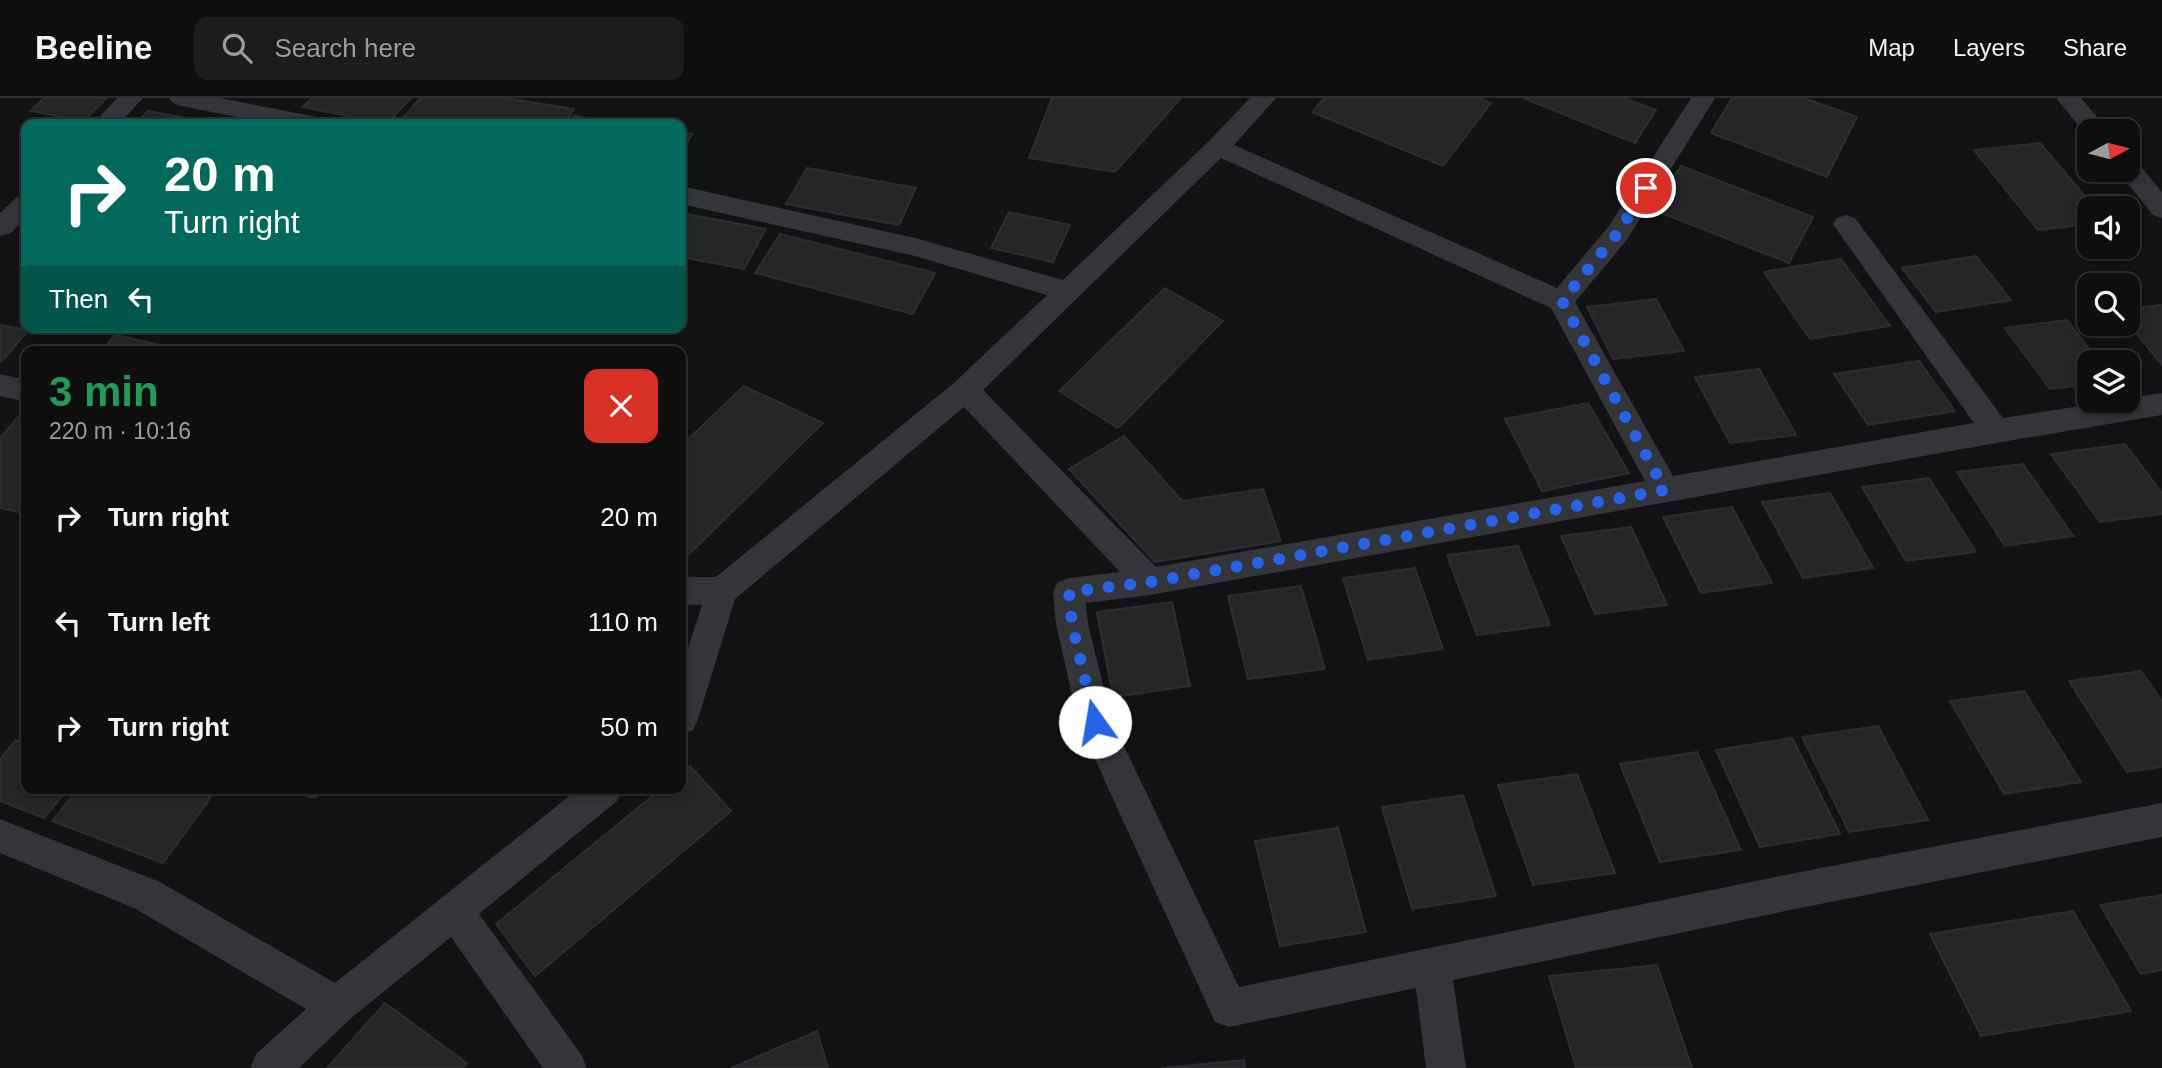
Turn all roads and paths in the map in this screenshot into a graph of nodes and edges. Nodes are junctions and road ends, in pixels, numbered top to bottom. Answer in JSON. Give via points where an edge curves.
{"nodes":[{"id":1,"x":131,"y":98,"type":"edge"},
{"id":2,"x":181,"y":98,"type":"edge"},
{"id":3,"x":1264,"y":98,"type":"edge"},
{"id":4,"x":1703,"y":98,"type":"edge"},
{"id":5,"x":2068,"y":98,"type":"edge"},
{"id":6,"x":110,"y":119,"type":"edge"},
{"id":7,"x":287,"y":119,"type":"edge"},
{"id":8,"x":2086,"y":119,"type":"edge"},
{"id":9,"x":1218,"y":147,"type":"junction"},
{"id":10,"x":2140,"y":182,"type":"edge"},
{"id":11,"x":686,"y":196,"type":"edge"},
{"id":12,"x":21,"y":208,"type":"edge"},
{"id":13,"x":2162,"y":209,"type":"edge"},
{"id":14,"x":1846,"y":224,"type":"dead end"},
{"id":15,"x":2,"y":228,"type":"edge"},
{"id":16,"x":1068,"y":291,"type":"junction"},
{"id":17,"x":1562,"y":301,"type":"junction"},
{"id":18,"x":0,"y":385,"type":"edge"},
{"id":19,"x":21,"y":390,"type":"edge"},
{"id":20,"x":965,"y":390,"type":"junction"},
{"id":21,"x":2162,"y":404,"type":"edge"},
{"id":22,"x":1996,"y":431,"type":"junction"},
{"id":23,"x":1665,"y":490,"type":"junction"},
{"id":24,"x":1150,"y":582,"type":"junction"},
{"id":25,"x":686,"y":591,"type":"edge"},
{"id":26,"x":722,"y":591,"type":"junction"},
{"id":27,"x":686,"y":703,"type":"edge"},
{"id":28,"x":599,"y":794,"type":"edge"},
{"id":29,"x":2162,"y":820,"type":"edge"},
{"id":30,"x":0,"y":836,"type":"edge"},
{"id":31,"x":454,"y":911,"type":"junction"},
{"id":32,"x":1432,"y":966,"type":"junction"},
{"id":33,"x":337,"y":1006,"type":"junction"},
{"id":34,"x":270,"y":1068,"type":"edge"},
{"id":35,"x":567,"y":1068,"type":"edge"},
{"id":36,"x":1446,"y":1068,"type":"edge"}],
"edges":[{"from":1,"to":6,"type":"street"},
{"from":2,"to":7,"type":"street"},
{"from":3,"to":9,"type":"street"},
{"from":4,"to":17,"type":"street","via":[[1617,234]]},
{"from":5,"to":8,"type":"street"},
{"from":9,"to":16,"type":"street"},
{"from":9,"to":17,"type":"street"},
{"from":10,"to":13,"type":"street"},
{"from":11,"to":16,"type":"street","via":[[915,247]]},
{"from":12,"to":15,"type":"street"},
{"from":14,"to":22,"type":"street"},
{"from":16,"to":20,"type":"street"},
{"from":17,"to":23,"type":"street"},
{"from":18,"to":19,"type":"street"},
{"from":20,"to":24,"type":"street"},
{"from":20,"to":26,"type":"street"},
{"from":21,"to":22,"type":"street"},
{"from":22,"to":23,"type":"street"},
{"from":23,"to":24,"type":"street"},
{"from":24,"to":32,"type":"street","via":[[1069,592],[1072,624],[1095,722],[1229,1008]]},
{"from":25,"to":26,"type":"street"},
{"from":26,"to":27,"type":"street"},
{"from":28,"to":31,"type":"street"},
{"from":29,"to":32,"type":"street"},
{"from":30,"to":33,"type":"street","via":[[147,895]]},
{"from":31,"to":33,"type":"street"},
{"from":31,"to":35,"type":"street"},
{"from":32,"to":36,"type":"street"},
{"from":33,"to":34,"type":"street"}]}
